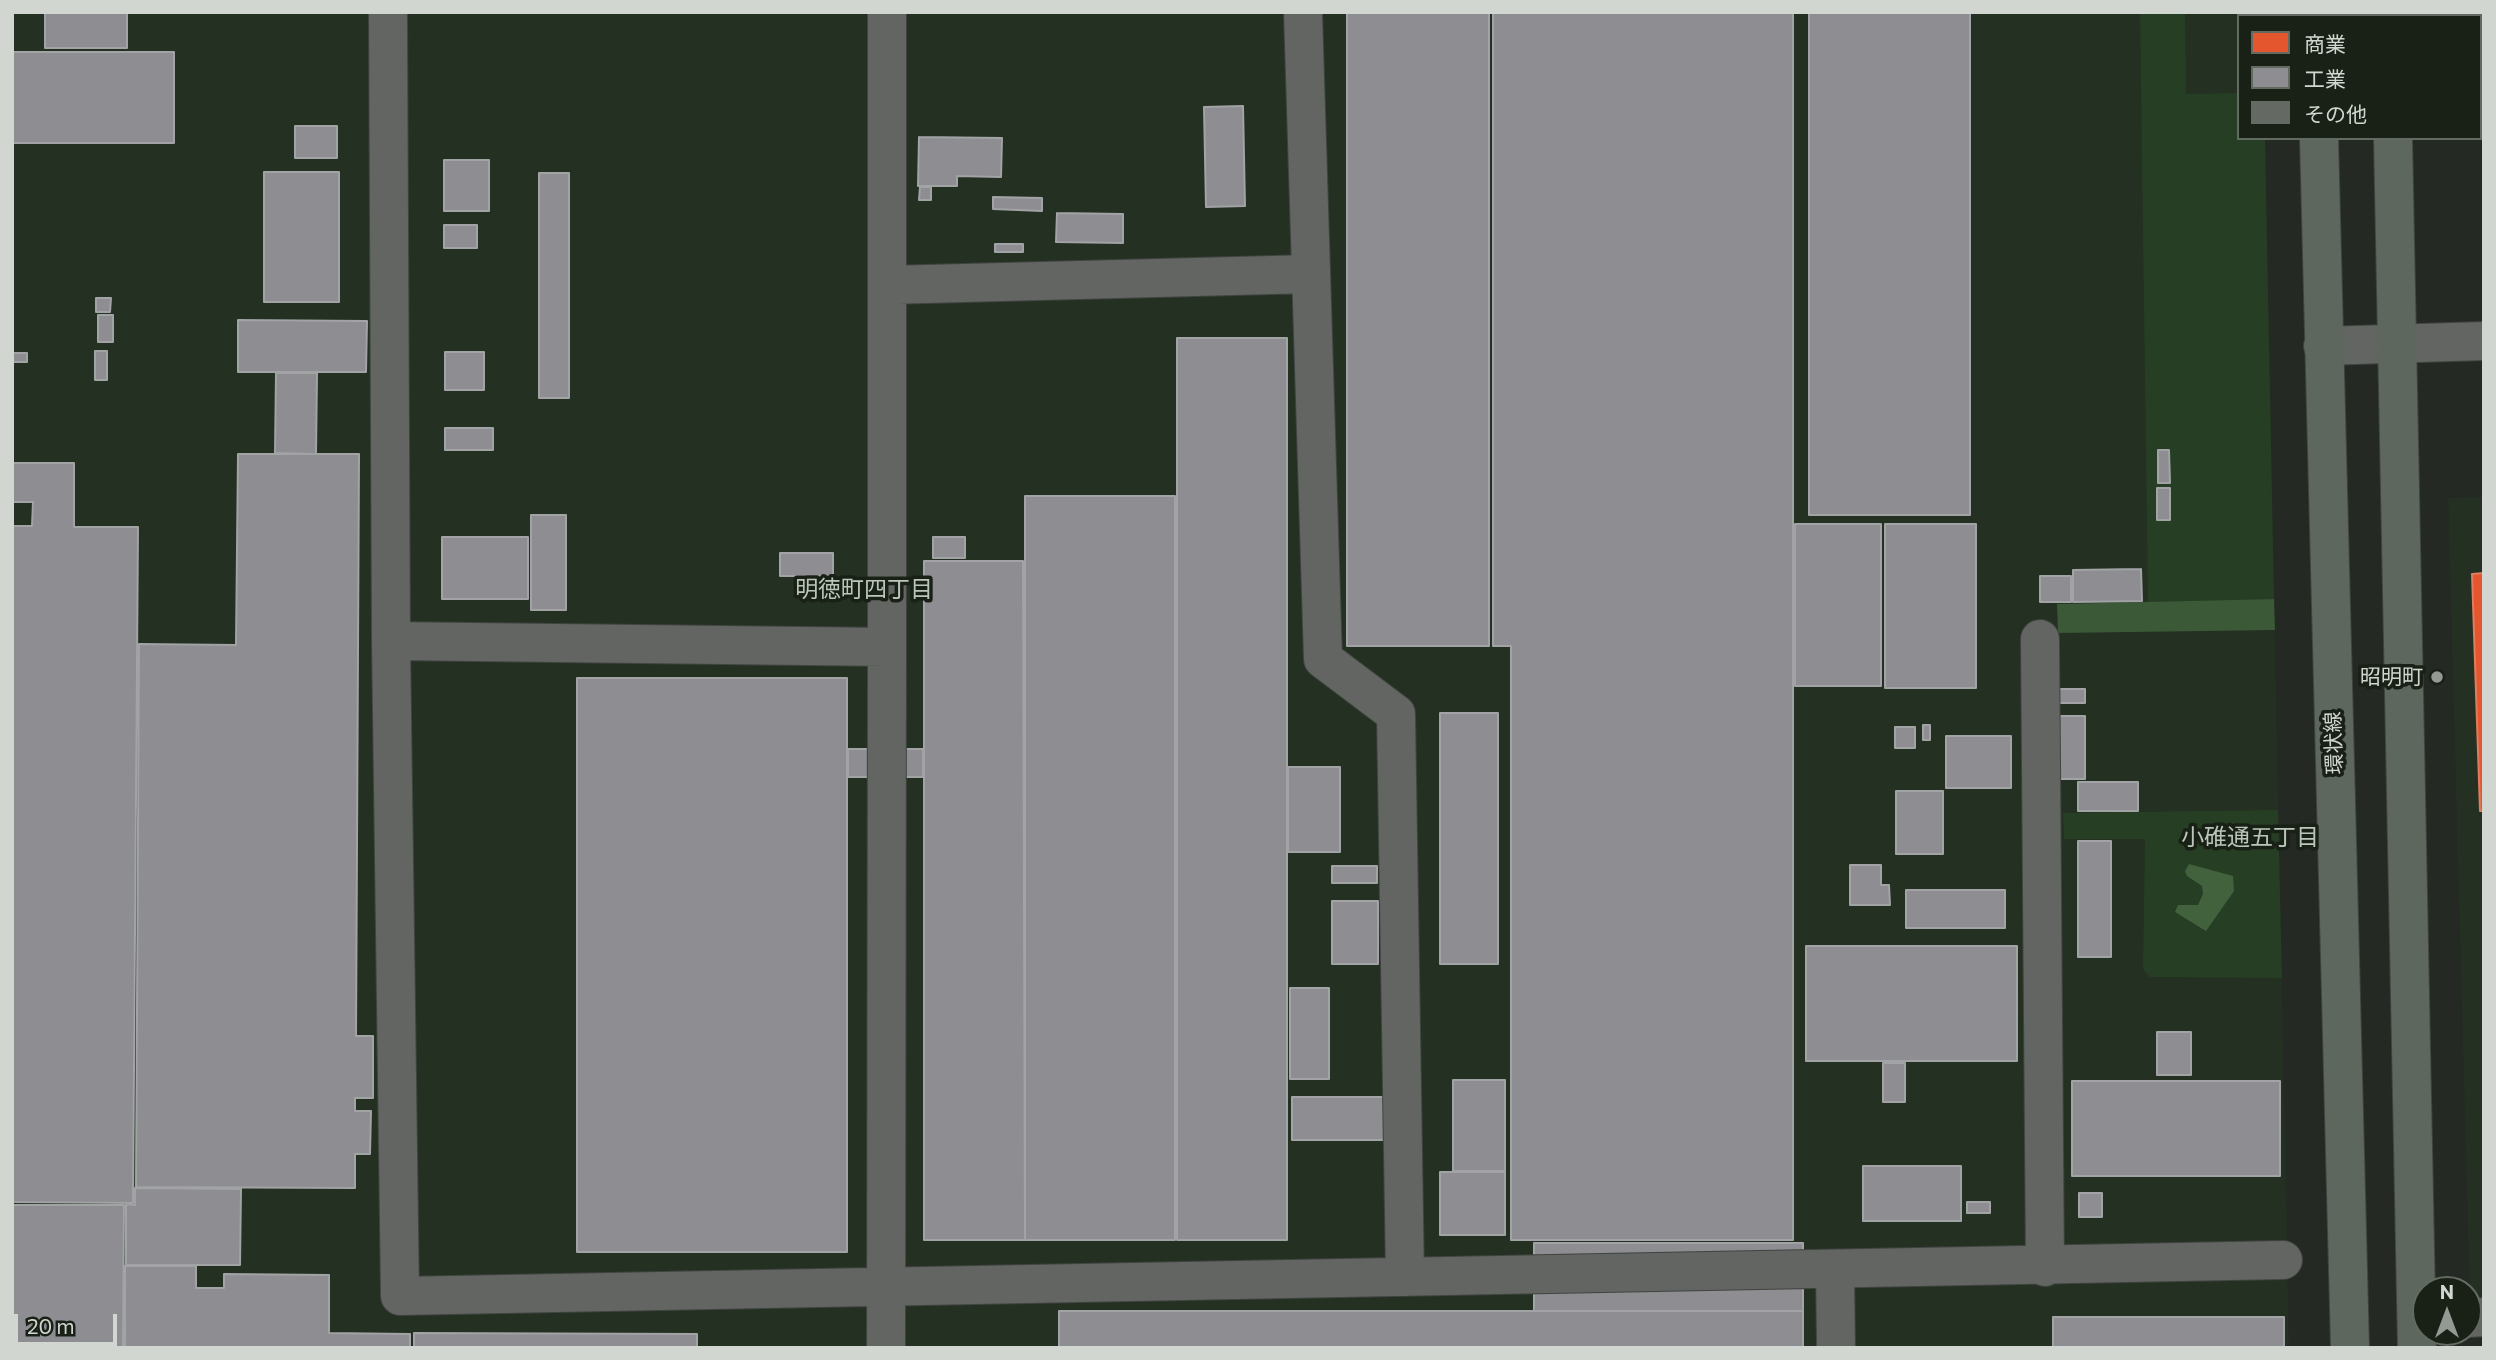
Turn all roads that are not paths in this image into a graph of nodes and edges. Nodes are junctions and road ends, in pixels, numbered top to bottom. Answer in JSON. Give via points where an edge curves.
{"nodes":[{"id":1,"x":388,"y":12,"type":"edge"},
{"id":2,"x":887,"y":12,"type":"edge"},
{"id":3,"x":1303,"y":12,"type":"edge"},
{"id":4,"x":2319,"y":140,"type":"edge"},
{"id":5,"x":2393,"y":140,"type":"edge"},
{"id":6,"x":1311,"y":274,"type":"junction"},
{"id":7,"x":887,"y":285,"type":"junction"},
{"id":8,"x":2484,"y":341,"type":"edge"},
{"id":9,"x":2398,"y":344,"type":"junction"},
{"id":10,"x":2323,"y":346,"type":"junction"},
{"id":11,"x":2040,"y":639,"type":"dead end"},
{"id":12,"x":391,"y":641,"type":"junction"},
{"id":13,"x":887,"y":647,"type":"junction"},
{"id":14,"x":2283,"y":1261,"type":"dead end"},
{"id":15,"x":2045,"y":1267,"type":"junction"},
{"id":16,"x":1835,"y":1270,"type":"junction"},
{"id":17,"x":2419,"y":1276,"type":"edge"},
{"id":18,"x":1405,"y":1277,"type":"junction"},
{"id":19,"x":886,"y":1285,"type":"junction"},
{"id":20,"x":886,"y":1348,"type":"edge"},
{"id":21,"x":1836,"y":1348,"type":"edge"},
{"id":22,"x":2350,"y":1348,"type":"edge"}],
"edges":[{"from":1,"to":12,"type":"street"},
{"from":2,"to":7,"type":"street"},
{"from":3,"to":6,"type":"street"},
{"from":4,"to":10,"type":"main road","name":"環状線"},
{"from":5,"to":9,"type":"main road"},
{"from":6,"to":7,"type":"street"},
{"from":6,"to":18,"type":"street","via":[[1323,659],[1396,714]]},
{"from":7,"to":13,"type":"street"},
{"from":8,"to":9,"type":"street"},
{"from":9,"to":10,"type":"street"},
{"from":9,"to":17,"type":"main road"},
{"from":10,"to":22,"type":"main road","name":"環状線"},
{"from":11,"to":15,"type":"street"},
{"from":12,"to":13,"type":"street"},
{"from":12,"to":19,"type":"street","via":[[400,1296]]},
{"from":13,"to":19,"type":"street"},
{"from":14,"to":15,"type":"street"},
{"from":15,"to":16,"type":"street"},
{"from":16,"to":18,"type":"street"},
{"from":16,"to":21,"type":"street"},
{"from":18,"to":19,"type":"street"},
{"from":19,"to":20,"type":"street"}]}
